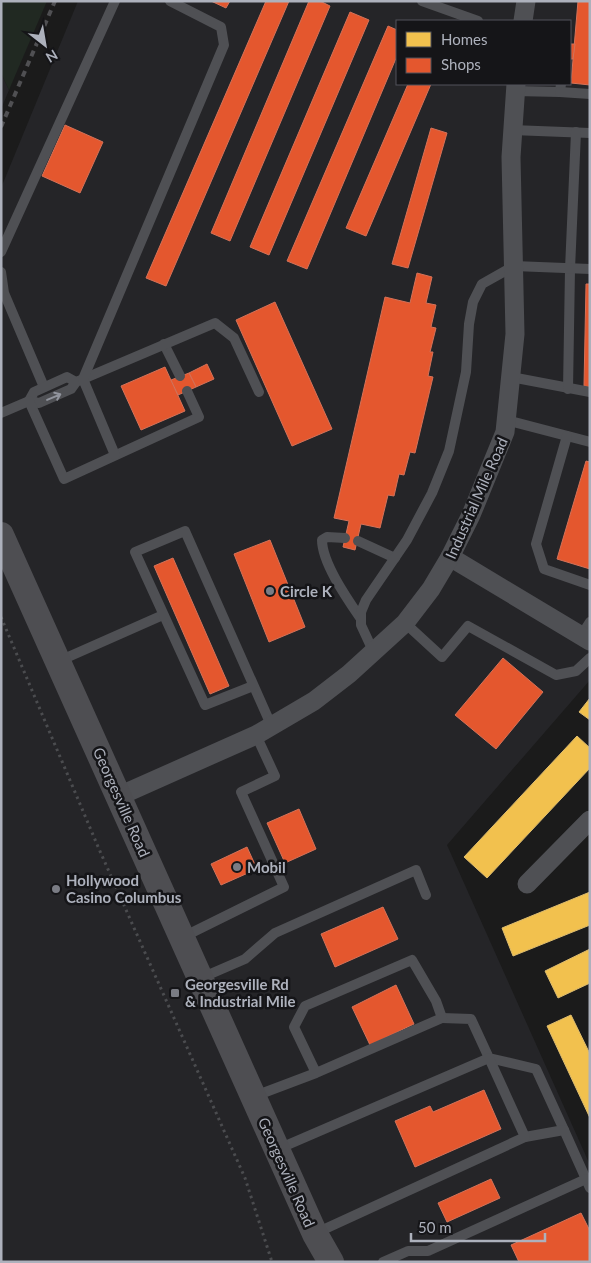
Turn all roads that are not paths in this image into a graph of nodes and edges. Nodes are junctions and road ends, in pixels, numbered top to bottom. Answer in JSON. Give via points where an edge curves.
{"nodes":[{"id":1,"x":115,"y":1,"type":"edge"},
{"id":2,"x":170,"y":1,"type":"edge"},
{"id":3,"x":422,"y":1,"type":"edge"},
{"id":4,"x":526,"y":1,"type":"edge"},
{"id":5,"x":475,"y":20,"type":"edge"},
{"id":6,"x":523,"y":20,"type":"edge"},
{"id":7,"x":515,"y":87,"type":"edge"},
{"id":8,"x":561,"y":88,"type":"edge"},
{"id":9,"x":590,"y":94,"type":"edge"},
{"id":10,"x":512,"y":130,"type":"junction"},
{"id":11,"x":576,"y":132,"type":"junction"},
{"id":12,"x":590,"y":132,"type":"edge"},
{"id":13,"x":1,"y":252,"type":"edge"},
{"id":14,"x":514,"y":266,"type":"junction"},
{"id":15,"x":570,"y":269,"type":"junction"},
{"id":16,"x":590,"y":269,"type":"edge"},
{"id":17,"x":1,"y":272,"type":"edge"},
{"id":18,"x":164,"y":344,"type":"junction"},
{"id":19,"x":180,"y":376,"type":"dead end"},
{"id":20,"x":511,"y":377,"type":"junction"},
{"id":21,"x":79,"y":380,"type":"junction"},
{"id":22,"x":44,"y":387,"type":"junction"},
{"id":23,"x":568,"y":388,"type":"junction"},
{"id":24,"x":187,"y":391,"type":"dead end"},
{"id":25,"x":259,"y":392,"type":"dead end"},
{"id":26,"x":590,"y":392,"type":"edge"},
{"id":27,"x":28,"y":401,"type":"junction"},
{"id":28,"x":1,"y":413,"type":"edge"},
{"id":29,"x":506,"y":420,"type":"junction"},
{"id":30,"x":567,"y":436,"type":"junction"},
{"id":31,"x":590,"y":442,"type":"edge"},
{"id":32,"x":115,"y":455,"type":"junction"},
{"id":33,"x":1,"y":535,"type":"edge"},
{"id":34,"x":346,"y":538,"type":"dead end"},
{"id":35,"x":358,"y":541,"type":"dead end"},
{"id":36,"x":450,"y":557,"type":"junction"},
{"id":37,"x":395,"y":558,"type":"junction"},
{"id":38,"x":10,"y":572,"type":"edge"},
{"id":39,"x":590,"y":585,"type":"edge"},
{"id":40,"x":163,"y":614,"type":"junction"},
{"id":41,"x":361,"y":620,"type":"junction"},
{"id":42,"x":404,"y":623,"type":"junction"},
{"id":43,"x":587,"y":633,"type":"edge"},
{"id":44,"x":374,"y":653,"type":"junction"},
{"id":45,"x":590,"y":658,"type":"edge"},
{"id":46,"x":58,"y":660,"type":"junction"},
{"id":47,"x":253,"y":686,"type":"junction"},
{"id":48,"x":264,"y":731,"type":"junction"},
{"id":49,"x":119,"y":796,"type":"junction"},
{"id":50,"x":590,"y":820,"type":"edge"},
{"id":51,"x":527,"y":884,"type":"dead end"},
{"id":52,"x":426,"y":895,"type":"dead end"},
{"id":53,"x":182,"y":937,"type":"junction"},
{"id":54,"x":201,"y":978,"type":"junction"},
{"id":55,"x":442,"y":1018,"type":"junction"},
{"id":56,"x":490,"y":1058,"type":"junction"},
{"id":57,"x":316,"y":1073,"type":"junction"},
{"id":58,"x":254,"y":1096,"type":"junction"},
{"id":59,"x":564,"y":1130,"type":"junction"},
{"id":60,"x":525,"y":1137,"type":"junction"},
{"id":61,"x":278,"y":1149,"type":"junction"},
{"id":62,"x":588,"y":1183,"type":"edge"},
{"id":63,"x":315,"y":1234,"type":"junction"},
{"id":64,"x":322,"y":1262,"type":"edge"},
{"id":65,"x":331,"y":1262,"type":"edge"},
{"id":66,"x":383,"y":1262,"type":"edge"}],
"edges":[{"from":1,"to":13,"type":"lane"},
{"from":2,"to":21,"type":"lane","via":[[221,26],[224,45]]},
{"from":3,"to":5,"type":"lane"},
{"from":4,"to":6,"type":"street"},
{"from":7,"to":8,"type":"lane"},
{"from":7,"to":10,"type":"street","name":"Industrial Mile Road"},
{"from":8,"to":9,"type":"lane"},
{"from":10,"to":11,"type":"lane"},
{"from":10,"to":14,"type":"street","name":"Industrial Mile Road"},
{"from":11,"to":12,"type":"lane"},
{"from":11,"to":15,"type":"lane"},
{"from":14,"to":15,"type":"lane"},
{"from":14,"to":20,"type":"street","name":"Industrial Mile Road","via":[[515,334]]},
{"from":14,"to":37,"type":"lane","via":[[482,284],[473,302],[466,372],[449,451],[432,493]]},
{"from":15,"to":16,"type":"lane"},
{"from":15,"to":23,"type":"lane"},
{"from":17,"to":22,"type":"lane","via":[[4,293]]},
{"from":18,"to":19,"type":"lane"},
{"from":18,"to":21,"type":"lane"},
{"from":18,"to":25,"type":"lane","via":[[214,323],[234,338]]},
{"from":20,"to":23,"type":"lane"},
{"from":20,"to":29,"type":"street","name":"Industrial Mile Road"},
{"from":21,"to":22,"type":"lane","via":[[67,377]]},
{"from":27,"to":21,"type":"lane","one_way":true,"via":[[39,403],[71,389]]},
{"from":21,"to":32,"type":"lane"},
{"from":22,"to":27,"type":"lane","via":[[34,392]]},
{"from":23,"to":26,"type":"lane"},
{"from":24,"to":32,"type":"lane","via":[[199,417]]},
{"from":27,"to":28,"type":"lane"},
{"from":27,"to":32,"type":"lane","via":[[64,478]]},
{"from":29,"to":30,"type":"lane"},
{"from":29,"to":36,"type":"street","name":"Industrial Mile Road","via":[[506,432]]},
{"from":30,"to":31,"type":"lane"},
{"from":30,"to":39,"type":"lane","via":[[536,544],[544,569]]},
{"from":33,"to":38,"type":"main road","name":"Georgesville Road"},
{"from":34,"to":41,"type":"lane","via":[[326,537],[322,540],[322,549],[338,584]]},
{"from":35,"to":37,"type":"lane"},
{"from":36,"to":42,"type":"street","name":"Industrial Mile Road"},
{"from":36,"to":43,"type":"street"},
{"from":37,"to":41,"type":"lane","via":[[366,600]]},
{"from":38,"to":46,"type":"main road","name":"Georgesville Road"},
{"from":40,"to":46,"type":"lane"},
{"from":40,"to":47,"type":"lane","via":[[205,705]]},
{"from":40,"to":47,"type":"lane","via":[[135,552],[184,531]]},
{"from":41,"to":44,"type":"lane"},
{"from":42,"to":44,"type":"street","name":"Industrial Mile Road"},
{"from":42,"to":45,"type":"lane","via":[[442,657],[468,626],[556,674],[576,671]]},
{"from":44,"to":48,"type":"street","name":"Industrial Mile Road","via":[[314,701]]},
{"from":46,"to":49,"type":"main road","name":"Georgesville Road"},
{"from":47,"to":48,"type":"lane"},
{"from":48,"to":49,"type":"street","name":"Industrial Mile Road"},
{"from":48,"to":53,"type":"lane","via":[[275,776],[241,792],[284,887]]},
{"from":49,"to":53,"type":"main road","name":"Georgesville Road"},
{"from":50,"to":51,"type":"street"},
{"from":52,"to":54,"type":"lane","via":[[416,870],[275,932],[245,959]]},
{"from":53,"to":54,"type":"main road","name":"Georgesville Road"},
{"from":54,"to":58,"type":"main road","name":"Georgesville Road"},
{"from":55,"to":56,"type":"lane","via":[[471,1019]]},
{"from":55,"to":57,"type":"lane"},
{"from":55,"to":57,"type":"lane","via":[[412,960],[305,1006],[294,1027]]},
{"from":56,"to":59,"type":"lane","via":[[536,1069]]},
{"from":56,"to":60,"type":"lane"},
{"from":56,"to":61,"type":"lane"},
{"from":57,"to":58,"type":"lane"},
{"from":58,"to":61,"type":"main road","name":"Georgesville Road"},
{"from":59,"to":60,"type":"lane"},
{"from":59,"to":62,"type":"lane"},
{"from":60,"to":63,"type":"lane"},
{"from":61,"to":63,"type":"main road","name":"Georgesville Road"},
{"from":62,"to":66,"type":"lane","via":[[428,1251],[408,1251]]},
{"from":63,"to":64,"type":"main road","name":"Georgesville Road"},
{"from":63,"to":65,"type":"main road","name":"Georgesville Road"}]}
